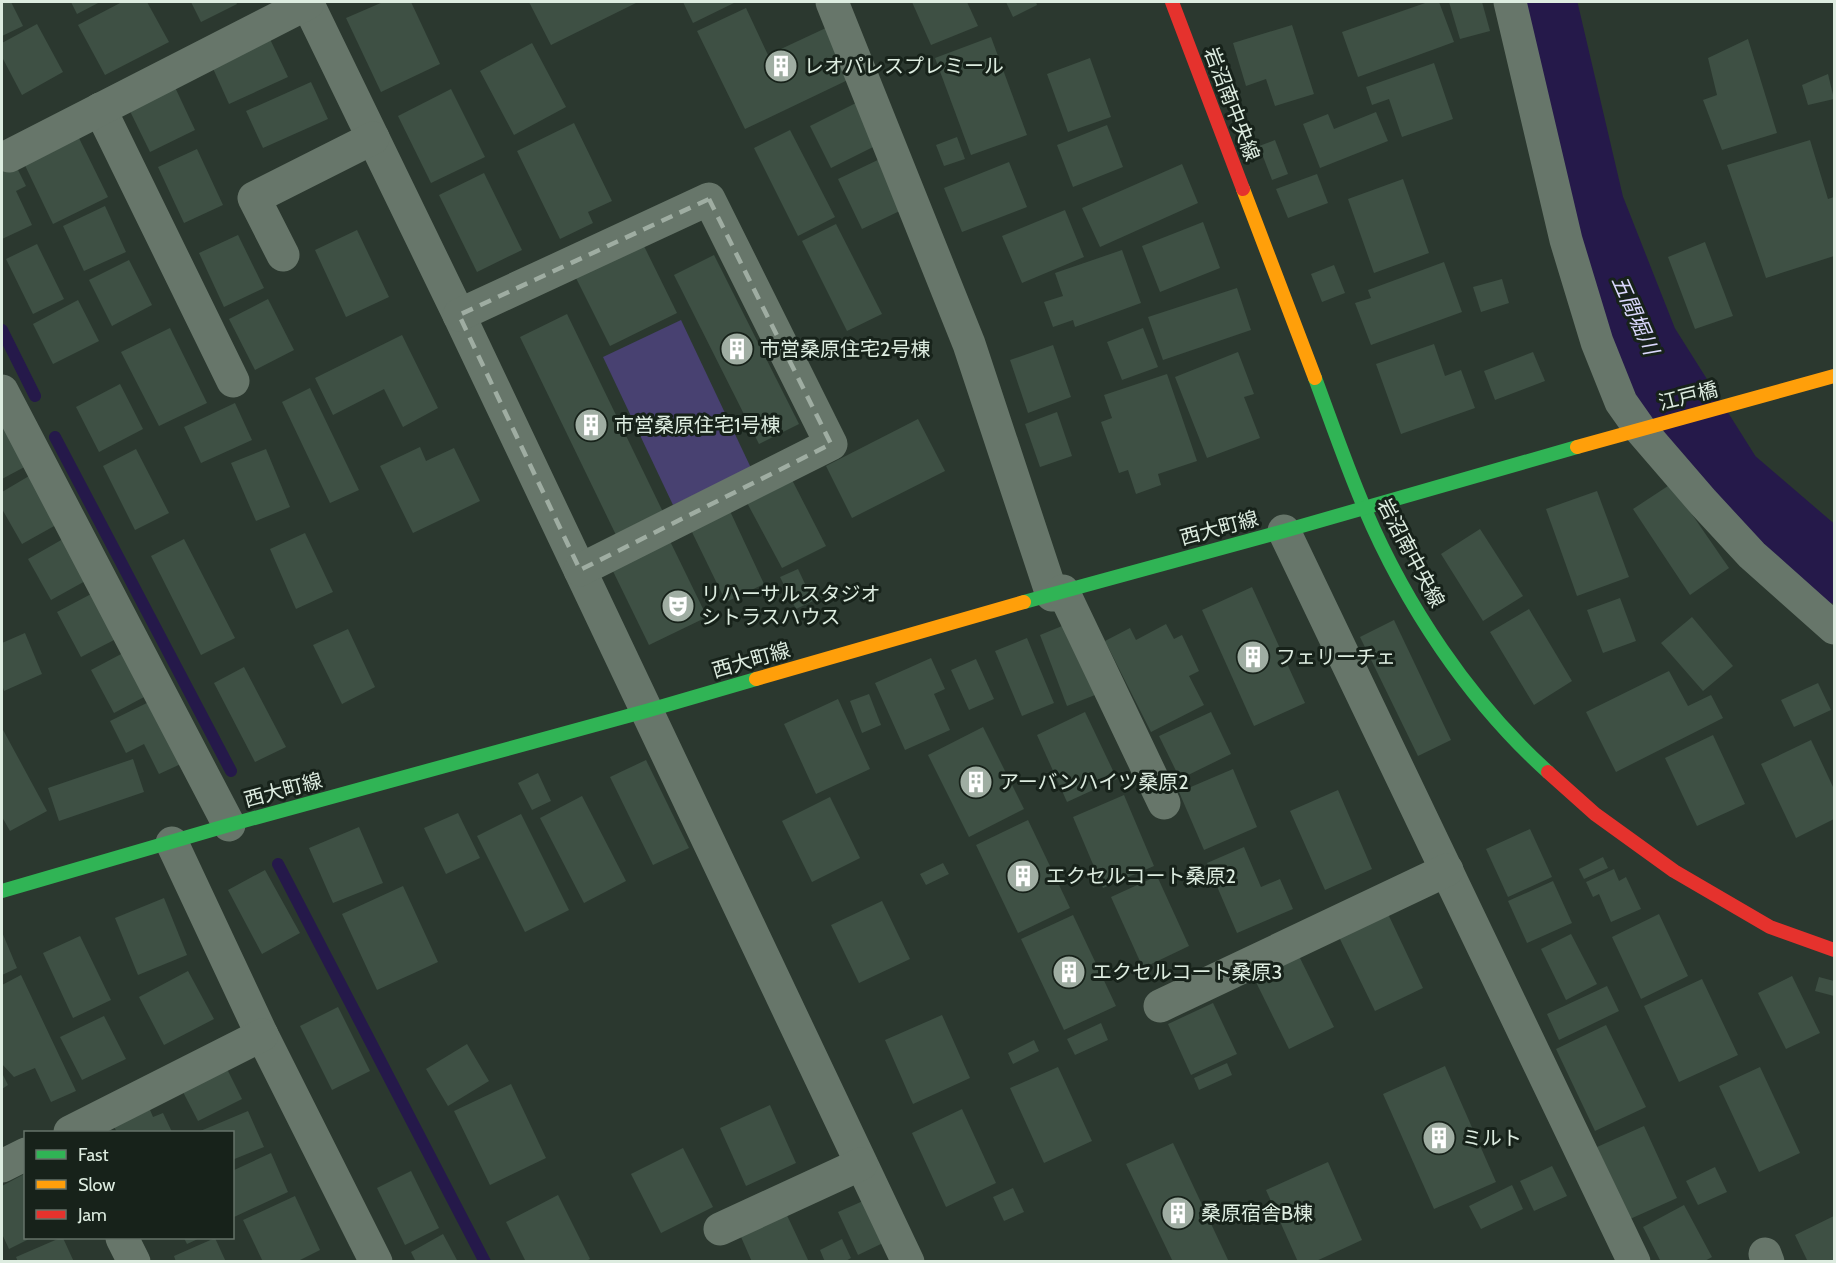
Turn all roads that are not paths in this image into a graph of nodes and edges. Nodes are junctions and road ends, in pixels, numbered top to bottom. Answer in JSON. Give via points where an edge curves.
{"nodes":[{"id":1,"x":307,"y":2,"type":"edge"},
{"id":2,"x":832,"y":2,"type":"edge"},
{"id":3,"x":1172,"y":2,"type":"edge"},
{"id":4,"x":1510,"y":2,"type":"edge"},
{"id":5,"x":100,"y":109,"type":"junction"},
{"id":6,"x":373,"y":138,"type":"junction"},
{"id":7,"x":9,"y":156,"type":"dead end"},
{"id":8,"x":283,"y":255,"type":"dead end"},
{"id":9,"x":459,"y":315,"type":"junction"},
{"id":10,"x":1834,"y":376,"type":"edge"},
{"id":11,"x":233,"y":381,"type":"dead end"},
{"id":12,"x":2,"y":391,"type":"edge"},
{"id":13,"x":1645,"y":428,"type":"junction"},
{"id":14,"x":1364,"y":508,"type":"junction"},
{"id":15,"x":1284,"y":531,"type":"junction"},
{"id":16,"x":580,"y":570,"type":"junction"},
{"id":17,"x":1058,"y":593,"type":"junction"},
{"id":18,"x":1834,"y":628,"type":"edge"},
{"id":19,"x":646,"y":711,"type":"junction"},
{"id":20,"x":1164,"y":803,"type":"dead end"},
{"id":21,"x":229,"y":825,"type":"junction"},
{"id":22,"x":172,"y":843,"type":"junction"},
{"id":23,"x":1447,"y":870,"type":"junction"},
{"id":24,"x":2,"y":891,"type":"edge"},
{"id":25,"x":1834,"y":950,"type":"edge"},
{"id":26,"x":1160,"y":1006,"type":"dead end"},
{"id":27,"x":262,"y":1035,"type":"junction"},
{"id":28,"x":73,"y":1131,"type":"edge"},
{"id":29,"x":24,"y":1155,"type":"edge"},
{"id":30,"x":861,"y":1164,"type":"junction"},
{"id":31,"x":2,"y":1166,"type":"edge"},
{"id":32,"x":720,"y":1229,"type":"dead end"},
{"id":33,"x":122,"y":1239,"type":"edge"},
{"id":34,"x":134,"y":1262,"type":"edge"},
{"id":35,"x":376,"y":1262,"type":"edge"},
{"id":36,"x":908,"y":1262,"type":"edge"},
{"id":37,"x":1634,"y":1262,"type":"edge"}],
"edges":[{"from":1,"to":5,"type":"street"},
{"from":1,"to":6,"type":"street"},
{"from":2,"to":17,"type":"street","via":[[969,344]]},
{"from":3,"to":14,"type":"street","name":"岩沼南中央線"},
{"from":4,"to":13,"type":"street","via":[[1566,240],[1597,342],[1621,402]]},
{"from":5,"to":7,"type":"street"},
{"from":5,"to":11,"type":"street"},
{"from":6,"to":8,"type":"street","via":[[254,198]]},
{"from":6,"to":9,"type":"street"},
{"from":9,"to":16,"type":"street"},
{"from":9,"to":16,"type":"street","via":[[710,199],[831,444]]},
{"from":10,"to":13,"type":"street","name":"江戸橋"},
{"from":12,"to":21,"type":"street"},
{"from":13,"to":14,"type":"street","name":"西大町線"},
{"from":13,"to":18,"type":"street","via":[[1703,502],[1752,555]]},
{"from":14,"to":15,"type":"street","name":"西大町線"},
{"from":14,"to":25,"type":"street","name":"岩沼南中央線","via":[[1406,593],[1466,684],[1524,750],[1595,814],[1674,871],[1770,927]]},
{"from":15,"to":17,"type":"street","name":"西大町線"},
{"from":15,"to":23,"type":"street"},
{"from":16,"to":19,"type":"street"},
{"from":17,"to":19,"type":"street","name":"西大町線"},
{"from":17,"to":20,"type":"street"},
{"from":19,"to":21,"type":"street","name":"西大町線"},
{"from":19,"to":30,"type":"street"},
{"from":21,"to":22,"type":"street","name":"西大町線"},
{"from":22,"to":24,"type":"street","name":"西大町線"},
{"from":22,"to":27,"type":"street"},
{"from":23,"to":26,"type":"street"},
{"from":23,"to":37,"type":"street"},
{"from":27,"to":28,"type":"street"},
{"from":27,"to":35,"type":"street"},
{"from":29,"to":31,"type":"street"},
{"from":30,"to":32,"type":"street"},
{"from":30,"to":36,"type":"street"},
{"from":33,"to":34,"type":"street"}]}
